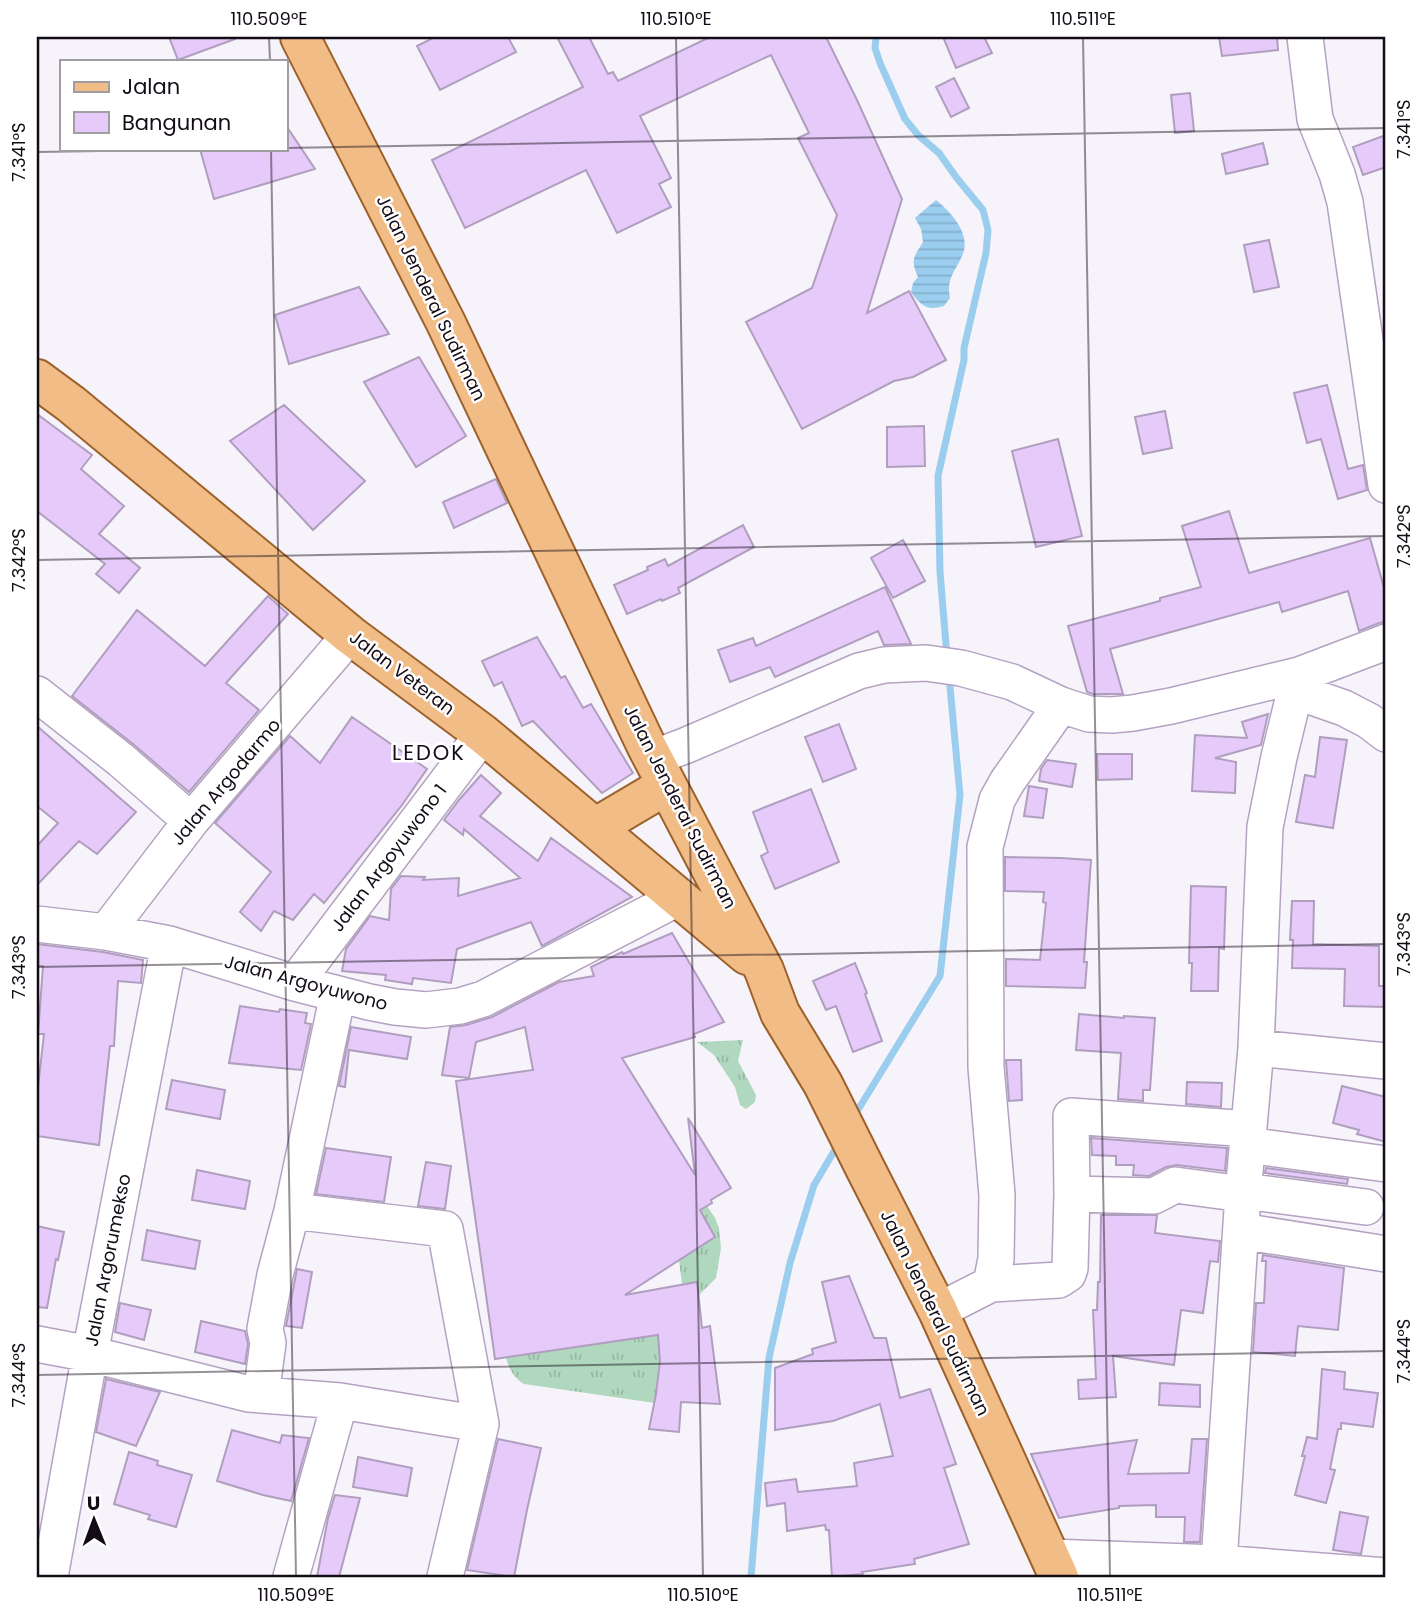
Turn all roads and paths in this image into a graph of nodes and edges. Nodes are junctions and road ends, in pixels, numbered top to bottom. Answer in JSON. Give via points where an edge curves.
{"nodes":[{"id":1,"x":300,"y":37,"type":"edge"},
{"id":2,"x":1305,"y":37,"type":"edge"},
{"id":3,"x":1371,"y":282,"type":"edge"},
{"id":4,"x":37,"y":379,"type":"edge"},
{"id":5,"x":1382,"y":429,"type":"edge"},
{"id":6,"x":1386,"y":485,"type":"edge"},
{"id":7,"x":350,"y":635,"type":"junction"},
{"id":8,"x":1386,"y":642,"type":"edge"},
{"id":9,"x":1297,"y":683,"type":"junction"},
{"id":10,"x":37,"y":694,"type":"edge"},
{"id":11,"x":1061,"y":705,"type":"junction"},
{"id":12,"x":483,"y":734,"type":"junction"},
{"id":13,"x":1386,"y":734,"type":"edge"},
{"id":14,"x":660,"y":771,"type":"junction"},
{"id":15,"x":191,"y":821,"type":"junction"},
{"id":16,"x":596,"y":827,"type":"junction"},
{"id":17,"x":680,"y":897,"type":"junction"},
{"id":18,"x":37,"y":923,"type":"edge"},
{"id":19,"x":106,"y":932,"type":"junction"},
{"id":20,"x":169,"y":944,"type":"junction"},
{"id":21,"x":764,"y":970,"type":"junction"},
{"id":22,"x":295,"y":983,"type":"junction"},
{"id":23,"x":338,"y":994,"type":"junction"},
{"id":24,"x":1256,"y":1048,"type":"junction"},
{"id":25,"x":1386,"y":1061,"type":"edge"},
{"id":26,"x":1248,"y":1137,"type":"junction"},
{"id":27,"x":1386,"y":1164,"type":"edge"},
{"id":28,"x":1244,"y":1192,"type":"junction"},
{"id":29,"x":1072,"y":1194,"type":"junction"},
{"id":30,"x":1366,"y":1207,"type":"dead end"},
{"id":31,"x":292,"y":1211,"type":"junction"},
{"id":32,"x":1241,"y":1231,"type":"junction"},
{"id":33,"x":1386,"y":1254,"type":"edge"},
{"id":34,"x":991,"y":1284,"type":"junction"},
{"id":35,"x":938,"y":1311,"type":"junction"},
{"id":36,"x":37,"y":1344,"type":"edge"},
{"id":37,"x":90,"y":1354,"type":"junction"},
{"id":38,"x":261,"y":1395,"type":"junction"},
{"id":39,"x":340,"y":1401,"type":"junction"},
{"id":40,"x":481,"y":1424,"type":"junction"},
{"id":41,"x":1219,"y":1563,"type":"junction"},
{"id":42,"x":1054,"y":1567,"type":"edge"},
{"id":43,"x":1386,"y":1576,"type":"edge"},
{"id":44,"x":50,"y":1577,"type":"edge"},
{"id":45,"x":291,"y":1577,"type":"edge"},
{"id":46,"x":445,"y":1577,"type":"edge"}],
"edges":[{"from":1,"to":14,"type":"main road","name":"Jalan Jenderal Sudirman","via":[[446,323]]},
{"from":2,"to":3,"type":"street","via":[[1315,119],[1338,174]]},
{"from":3,"to":5,"type":"street"},
{"from":4,"to":7,"type":"main road","name":"Jalan Veteran"},
{"from":5,"to":6,"type":"street"},
{"from":7,"to":12,"type":"main road","name":"Jalan Veteran"},
{"from":7,"to":15,"type":"street","name":"Jalan Argodarmo"},
{"from":8,"to":9,"type":"street"},
{"from":9,"to":11,"type":"street","via":[[1133,713],[1089,715]]},
{"from":9,"to":13,"type":"street"},
{"from":9,"to":24,"type":"street","via":[[1265,827]]},
{"from":10,"to":15,"type":"street"},
{"from":11,"to":14,"type":"street","via":[[1012,682],[961,668],[926,663],[884,666],[859,671],[687,745]]},
{"from":11,"to":34,"type":"street","via":[[997,800],[985,847],[986,1067],[997,1195]]},
{"from":12,"to":16,"type":"main road","name":"Jalan Veteran"},
{"from":12,"to":22,"type":"street","name":"Jalan Argoyuwono 1"},
{"from":14,"to":16,"type":"main road"},
{"from":14,"to":21,"type":"main road","name":"Jalan Jenderal Sudirman"},
{"from":15,"to":19,"type":"street","name":"Jalan Argodarmo"},
{"from":16,"to":17,"type":"main road","name":"Jalan Veteran"},
{"from":17,"to":21,"type":"main road","name":"Jalan Veteran"},
{"from":17,"to":23,"type":"street","name":"Jalan Argoyuwono","via":[[483,999],[460,1006],[409,1009]]},
{"from":18,"to":19,"type":"street","name":"Jalan Argoyuwono"},
{"from":19,"to":20,"type":"street","name":"Jalan Argoyuwono"},
{"from":20,"to":22,"type":"street","name":"Jalan Argoyuwono"},
{"from":20,"to":37,"type":"street","name":"Jalan Argorumekso"},
{"from":21,"to":35,"type":"main road","name":"Jalan Jenderal Sudirman","via":[[780,1013],[823,1084]]},
{"from":22,"to":23,"type":"street","name":"Jalan Argoyuwono"},
{"from":23,"to":31,"type":"street"},
{"from":24,"to":25,"type":"street"},
{"from":24,"to":26,"type":"street"},
{"from":26,"to":27,"type":"street"},
{"from":26,"to":28,"type":"street"},
{"from":26,"to":29,"type":"street","via":[[1071,1116]]},
{"from":28,"to":29,"type":"street","via":[[1175,1185],[1154,1196]]},
{"from":28,"to":30,"type":"street"},
{"from":28,"to":32,"type":"street"},
{"from":29,"to":34,"type":"street","via":[[1068,1274],[1059,1280]]},
{"from":31,"to":38,"type":"street","via":[[265,1329],[268,1343]]},
{"from":31,"to":40,"type":"street","via":[[445,1229]]},
{"from":32,"to":33,"type":"street"},
{"from":32,"to":41,"type":"street"},
{"from":34,"to":35,"type":"street"},
{"from":35,"to":42,"type":"main road","name":"Jalan Jenderal Sudirman"},
{"from":36,"to":37,"type":"street"},
{"from":37,"to":38,"type":"street"},
{"from":37,"to":44,"type":"street","name":"Jalan Argorumekso"},
{"from":38,"to":39,"type":"street"},
{"from":39,"to":40,"type":"street"},
{"from":39,"to":45,"type":"street"},
{"from":40,"to":46,"type":"street"},
{"from":41,"to":42,"type":"street"},
{"from":41,"to":43,"type":"street"}]}
